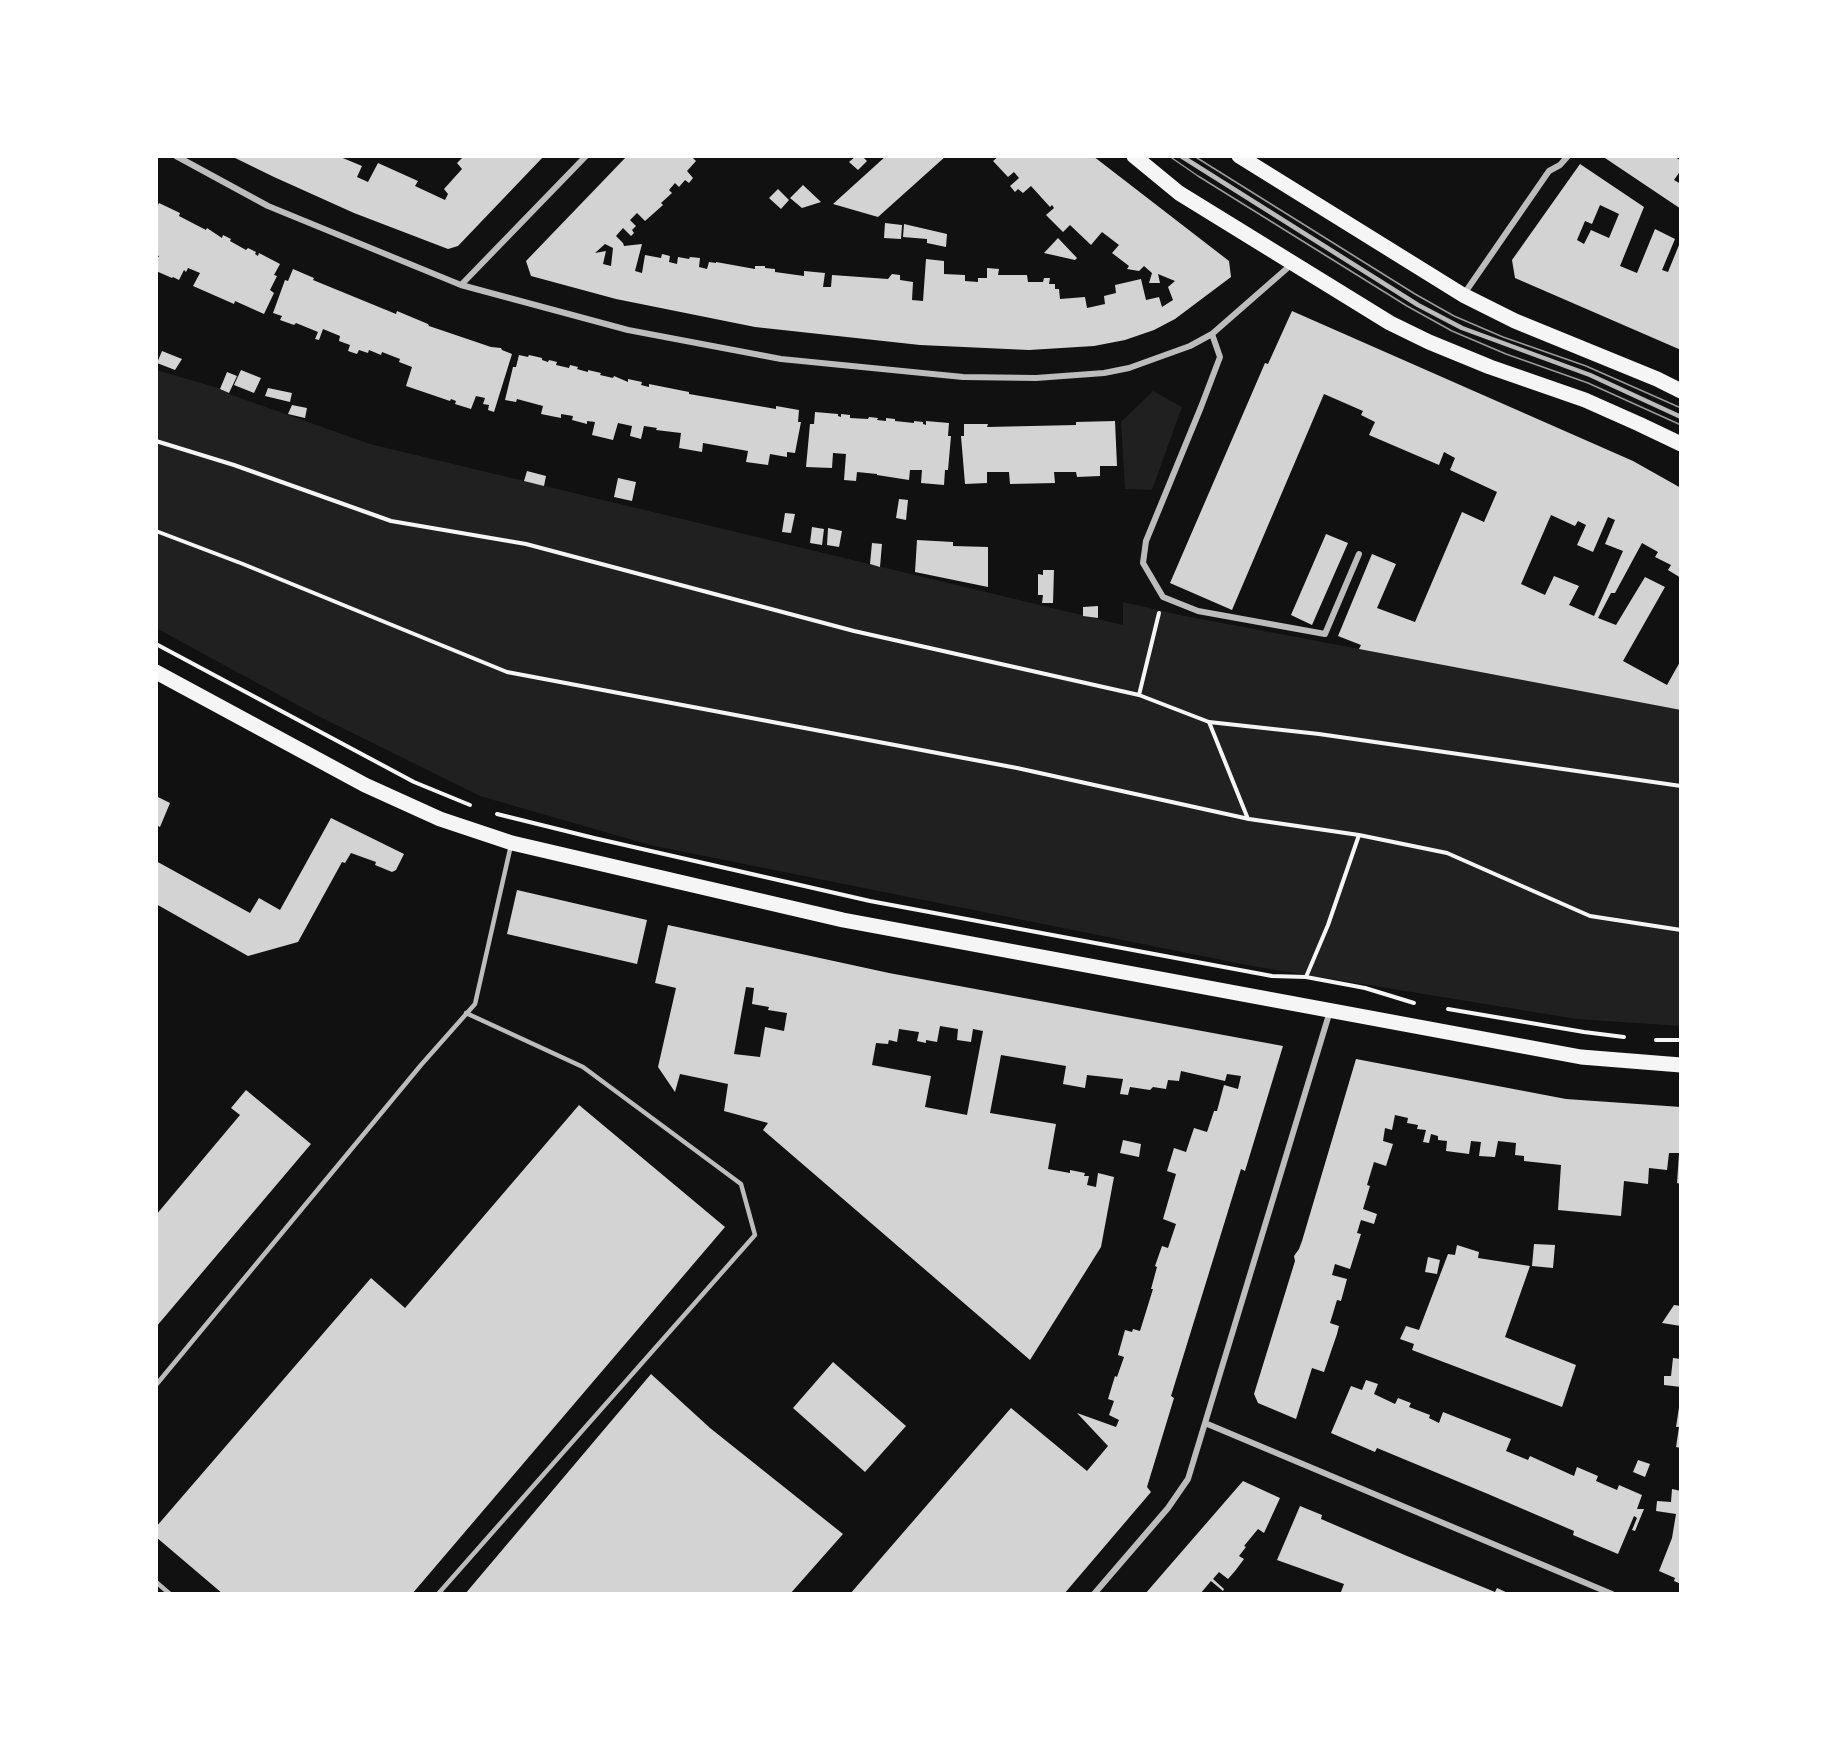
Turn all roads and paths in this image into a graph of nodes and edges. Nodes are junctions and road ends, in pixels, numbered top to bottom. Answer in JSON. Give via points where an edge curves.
{"nodes":[{"id":1,"x":176,"y":156,"type":"edge"},
{"id":2,"x":586,"y":156,"type":"edge"},
{"id":3,"x":1134,"y":156,"type":"edge"},
{"id":4,"x":1181,"y":156,"type":"edge"},
{"id":5,"x":1239,"y":156,"type":"edge"},
{"id":6,"x":1568,"y":156,"type":"edge"},
{"id":7,"x":1293,"y":263,"type":"junction"},
{"id":8,"x":461,"y":285,"type":"junction"},
{"id":9,"x":1463,"y":295,"type":"junction"},
{"id":10,"x":1212,"y":334,"type":"junction"},
{"id":11,"x":1681,"y":391,"type":"edge"},
{"id":12,"x":1681,"y":417,"type":"edge"},
{"id":13,"x":156,"y":441,"type":"edge"},
{"id":14,"x":1681,"y":444,"type":"edge"},
{"id":15,"x":156,"y":531,"type":"edge"},
{"id":16,"x":1359,"y":554,"type":"dead end"},
{"id":17,"x":1163,"y":597,"type":"junction"},
{"id":18,"x":156,"y":644,"type":"edge"},
{"id":19,"x":156,"y":672,"type":"edge"},
{"id":20,"x":1139,"y":695,"type":"junction"},
{"id":21,"x":1209,"y":722,"type":"junction"},
{"id":22,"x":1681,"y":786,"type":"edge"},
{"id":23,"x":479,"y":808,"type":"dead end"},
{"id":24,"x":489,"y":812,"type":"dead end"},
{"id":25,"x":1249,"y":819,"type":"junction"},
{"id":26,"x":1359,"y":835,"type":"junction"},
{"id":27,"x":512,"y":843,"type":"junction"},
{"id":28,"x":1681,"y":930,"type":"edge"},
{"id":29,"x":1306,"y":976,"type":"junction"},
{"id":30,"x":1425,"y":1004,"type":"dead end"},
{"id":31,"x":1447,"y":1008,"type":"dead end"},
{"id":32,"x":1330,"y":1011,"type":"junction"},
{"id":33,"x":466,"y":1013,"type":"junction"},
{"id":34,"x":1625,"y":1037,"type":"dead end"},
{"id":35,"x":1645,"y":1040,"type":"dead end"},
{"id":36,"x":1681,"y":1040,"type":"edge"},
{"id":37,"x":1681,"y":1065,"type":"edge"},
{"id":38,"x":156,"y":1385,"type":"edge"},
{"id":39,"x":1205,"y":1423,"type":"junction"},
{"id":40,"x":156,"y":1582,"type":"edge"},
{"id":41,"x":170,"y":1594,"type":"edge"},
{"id":42,"x":438,"y":1594,"type":"edge"},
{"id":43,"x":1094,"y":1594,"type":"edge"},
{"id":44,"x":1612,"y":1594,"type":"edge"}],
"edges":[{"from":1,"to":8,"type":"street","via":[[268,206]]},
{"from":2,"to":8,"type":"street"},
{"from":3,"to":7,"type":"main road","via":[[1179,193]]},
{"from":4,"to":12,"type":"lane","via":[[1408,299],[1462,328],[1590,375]]},
{"from":5,"to":9,"type":"main road"},
{"from":6,"to":9,"type":"street","via":[[1549,171]]},
{"from":7,"to":10,"type":"street"},
{"from":7,"to":14,"type":"main road","via":[[1390,323],[1429,342],[1585,400]]},
{"from":8,"to":10,"type":"street","via":[[628,330],[781,359],[963,377],[1036,378],[1104,373],[1130,368]]},
{"from":9,"to":11,"type":"main road"},
{"from":10,"to":17,"type":"street","via":[[1220,357],[1146,541],[1143,563]]},
{"from":13,"to":20,"type":"path","via":[[391,521],[526,544],[854,631]]},
{"from":15,"to":25,"type":"path","via":[[507,672],[1017,768]]},
{"from":16,"to":17,"type":"street","via":[[1325,634],[1198,611]]},
{"from":17,"to":20,"type":"path"},
{"from":18,"to":23,"type":"path","via":[[414,782]]},
{"from":19,"to":27,"type":"main road","via":[[365,784],[440,819]]},
{"from":20,"to":21,"type":"path"},
{"from":21,"to":22,"type":"path"},
{"from":21,"to":25,"type":"path"},
{"from":24,"to":29,"type":"path","via":[[870,901],[1272,976]]},
{"from":25,"to":26,"type":"path"},
{"from":26,"to":28,"type":"path","via":[[1447,853],[1590,915]]},
{"from":26,"to":29,"type":"path"},
{"from":27,"to":32,"type":"main road","via":[[843,920]]},
{"from":27,"to":33,"type":"lane","via":[[475,1004]]},
{"from":29,"to":30,"type":"path"},
{"from":31,"to":34,"type":"path"},
{"from":32,"to":37,"type":"main road","via":[[1581,1057]]},
{"from":32,"to":39,"type":"street"},
{"from":33,"to":38,"type":"lane"},
{"from":33,"to":42,"type":"lane","via":[[583,1067],[741,1184],[755,1235]]},
{"from":35,"to":36,"type":"path"},
{"from":39,"to":43,"type":"street","via":[[1188,1479]]},
{"from":39,"to":44,"type":"street"},
{"from":40,"to":41,"type":"lane"}]}
